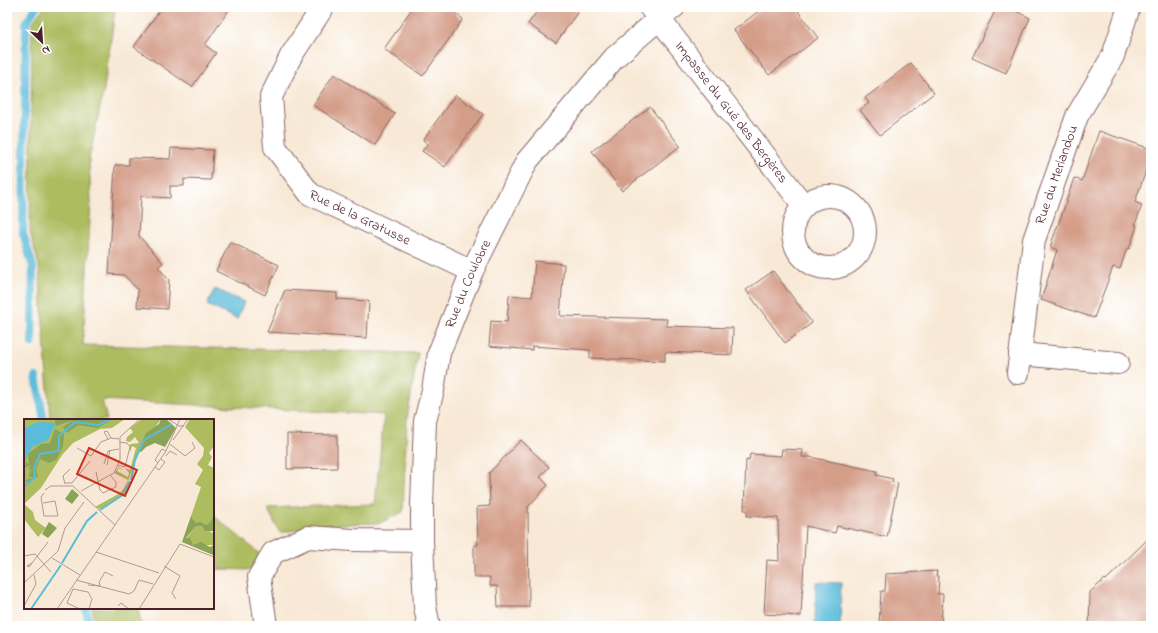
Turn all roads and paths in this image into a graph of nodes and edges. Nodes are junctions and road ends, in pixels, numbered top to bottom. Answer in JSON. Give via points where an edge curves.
{"nodes":[{"id":1,"x":323,"y":7,"type":"edge"},
{"id":2,"x":1129,"y":7,"type":"edge"},
{"id":3,"x":661,"y":11,"type":"edge"},
{"id":4,"x":804,"y":206,"type":"dead end"},
{"id":5,"x":472,"y":271,"type":"junction"},
{"id":6,"x":1118,"y":363,"type":"dead end"},
{"id":7,"x":422,"y":542,"type":"junction"},
{"id":8,"x":266,"y":626,"type":"edge"},
{"id":9,"x":429,"y":626,"type":"edge"}],
"edges":[{"from":1,"to":5,"type":"street","name":"Rue de la Gratusse","via":[[291,56],[271,97],[275,147],[310,194]]},
{"from":2,"to":6,"type":"street","name":"Rue du Merlandou","via":[[1113,56],[1077,116],[1034,240],[1019,364]]},
{"from":3,"to":4,"type":"street","name":"Impasse du Gué des Bergères"},
{"from":3,"to":5,"type":"street","name":"Rue du Coulobre","via":[[614,57],[527,161]]},
{"from":5,"to":7,"type":"street","name":"Rue du Coulobre","via":[[439,352],[425,421]]},
{"from":7,"to":8,"type":"street","via":[[308,537],[273,553],[259,577]]},
{"from":7,"to":9,"type":"street","name":"Rue du Coulobre"}]}
